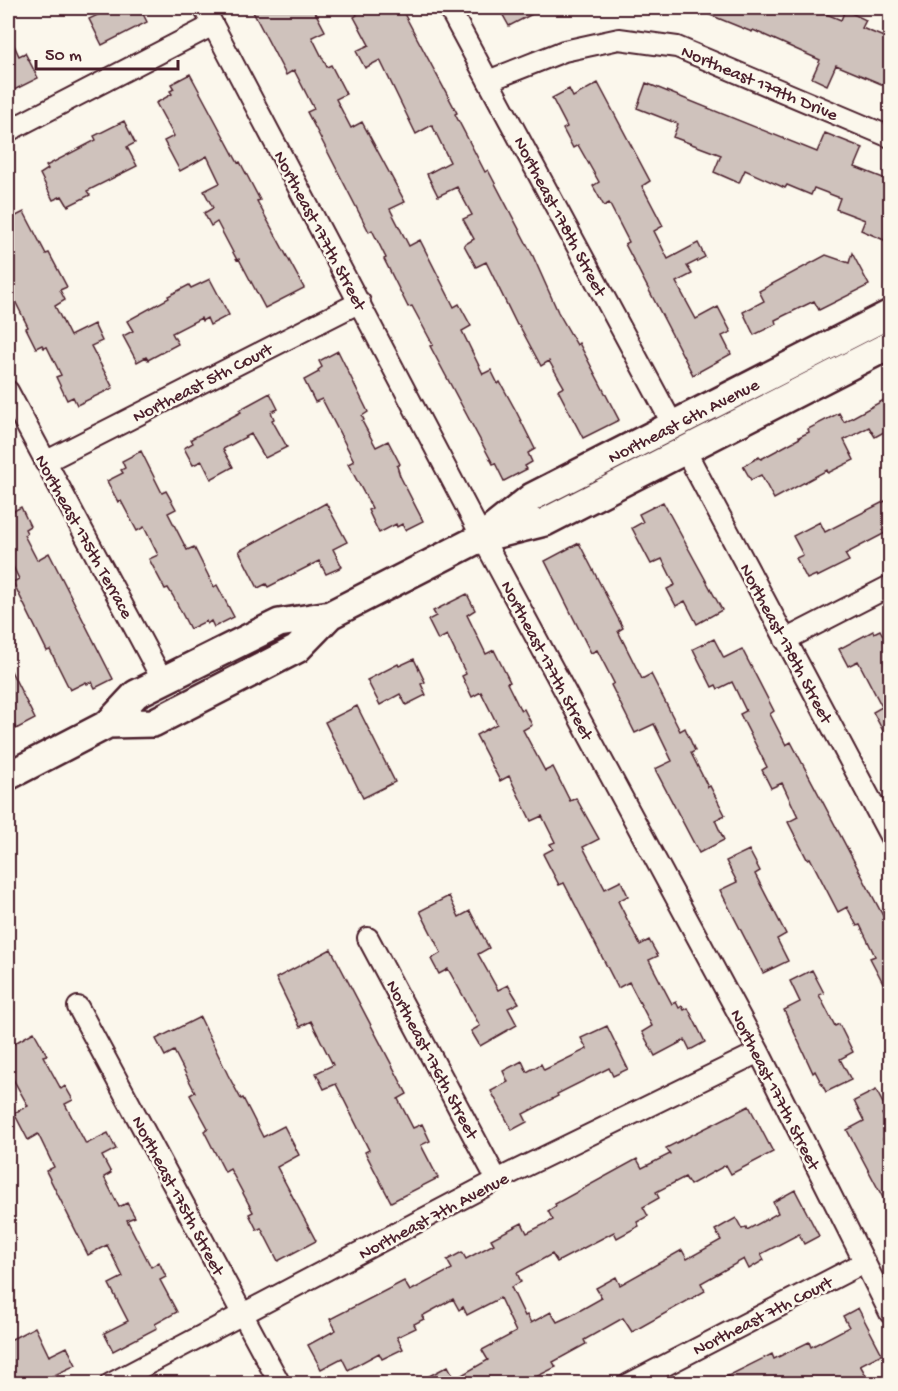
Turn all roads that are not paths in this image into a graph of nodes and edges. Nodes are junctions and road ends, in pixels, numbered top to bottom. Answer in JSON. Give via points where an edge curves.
{"nodes":[{"id":1,"x":449,"y":8,"type":"edge"},
{"id":2,"x":208,"y":16,"type":"edge"},
{"id":3,"x":488,"y":81,"type":"junction"},
{"id":4,"x":8,"y":131,"type":"edge"},
{"id":5,"x":891,"y":137,"type":"edge"},
{"id":6,"x":360,"y":302,"type":"junction"},
{"id":7,"x":891,"y":314,"type":"edge"},
{"id":8,"x":891,"y":345,"type":"edge"},
{"id":9,"x":8,"y":391,"type":"edge"},
{"id":10,"x":673,"y":425,"type":"junction"},
{"id":11,"x":685,"y":450,"type":"junction"},
{"id":12,"x":45,"y":462,"type":"junction"},
{"id":13,"x":482,"y":537,"type":"junction"},
{"id":14,"x":891,"y":586,"type":"edge"},
{"id":15,"x":330,"y":615,"type":"junction"},
{"id":16,"x":785,"y":640,"type":"junction"},
{"id":17,"x":163,"y":681,"type":"junction"},
{"id":18,"x":108,"y":724,"type":"junction"},
{"id":19,"x":8,"y":776,"type":"edge"},
{"id":20,"x":891,"y":836,"type":"edge"},
{"id":21,"x":368,"y":938,"type":"dead end"},
{"id":22,"x":78,"y":1007,"type":"dead end"},
{"id":23,"x":759,"y":1052,"type":"junction"},
{"id":24,"x":497,"y":1180,"type":"junction"},
{"id":25,"x":864,"y":1263,"type":"junction"},
{"id":26,"x":891,"y":1313,"type":"edge"},
{"id":27,"x":242,"y":1315,"type":"junction"},
{"id":28,"x":110,"y":1383,"type":"edge"},
{"id":29,"x":280,"y":1383,"type":"edge"},
{"id":30,"x":629,"y":1383,"type":"edge"}],
"edges":[{"from":1,"to":3,"type":"street","name":"Northeast 178th Street"},
{"from":2,"to":4,"type":"street"},
{"from":2,"to":6,"type":"street","name":"Northeast 177th Street"},
{"from":3,"to":5,"type":"street","name":"Northeast 179th Drive","via":[[564,51],[619,39],[665,45]]},
{"from":3,"to":10,"type":"street","name":"Northeast 178th Street"},
{"from":6,"to":12,"type":"street","name":"Northeast 5th Court"},
{"from":6,"to":13,"type":"street","name":"Northeast 177th Street"},
{"from":7,"to":10,"type":"main road","name":"Northeast 6th Avenue"},
{"from":8,"to":11,"type":"main road","name":"Northeast 6th Avenue"},
{"from":9,"to":12,"type":"street","name":"Northeast 175th Terrace"},
{"from":10,"to":13,"type":"main road","name":"Northeast 6th Avenue","via":[[532,497]]},
{"from":11,"to":13,"type":"main road","name":"Northeast 6th Avenue","via":[[545,522]]},
{"from":11,"to":16,"type":"street","name":"Northeast 178th Street"},
{"from":12,"to":17,"type":"street","name":"Northeast 175th Terrace"},
{"from":13,"to":15,"type":"main road","name":"Northeast 6th Avenue"},
{"from":13,"to":23,"type":"street","name":"Northeast 177th Street"},
{"from":14,"to":16,"type":"street"},
{"from":15,"to":17,"type":"main road","name":"Northeast 6th Avenue","via":[[279,623]]},
{"from":15,"to":18,"type":"main road","name":"Northeast 6th Avenue","via":[[297,649],[153,723]]},
{"from":16,"to":20,"type":"street","name":"Northeast 178th Street"},
{"from":17,"to":18,"type":"main road","name":"Northeast 6th Avenue","via":[[136,694]]},
{"from":18,"to":19,"type":"main road","name":"Northeast 6th Avenue"},
{"from":21,"to":24,"type":"street","name":"Northeast 176th Street"},
{"from":22,"to":27,"type":"street","name":"Northeast 175th Street"},
{"from":23,"to":24,"type":"street","name":"Northeast 7th Avenue"},
{"from":23,"to":25,"type":"street","name":"Northeast 177th Street"},
{"from":24,"to":27,"type":"street","name":"Northeast 7th Avenue"},
{"from":25,"to":26,"type":"street","name":"Northeast 177th Street"},
{"from":25,"to":30,"type":"street","name":"Northeast 7th Court"},
{"from":27,"to":28,"type":"street","name":"Northeast 7th Avenue"},
{"from":27,"to":29,"type":"street","name":"Northeast 175th Street"}]}
